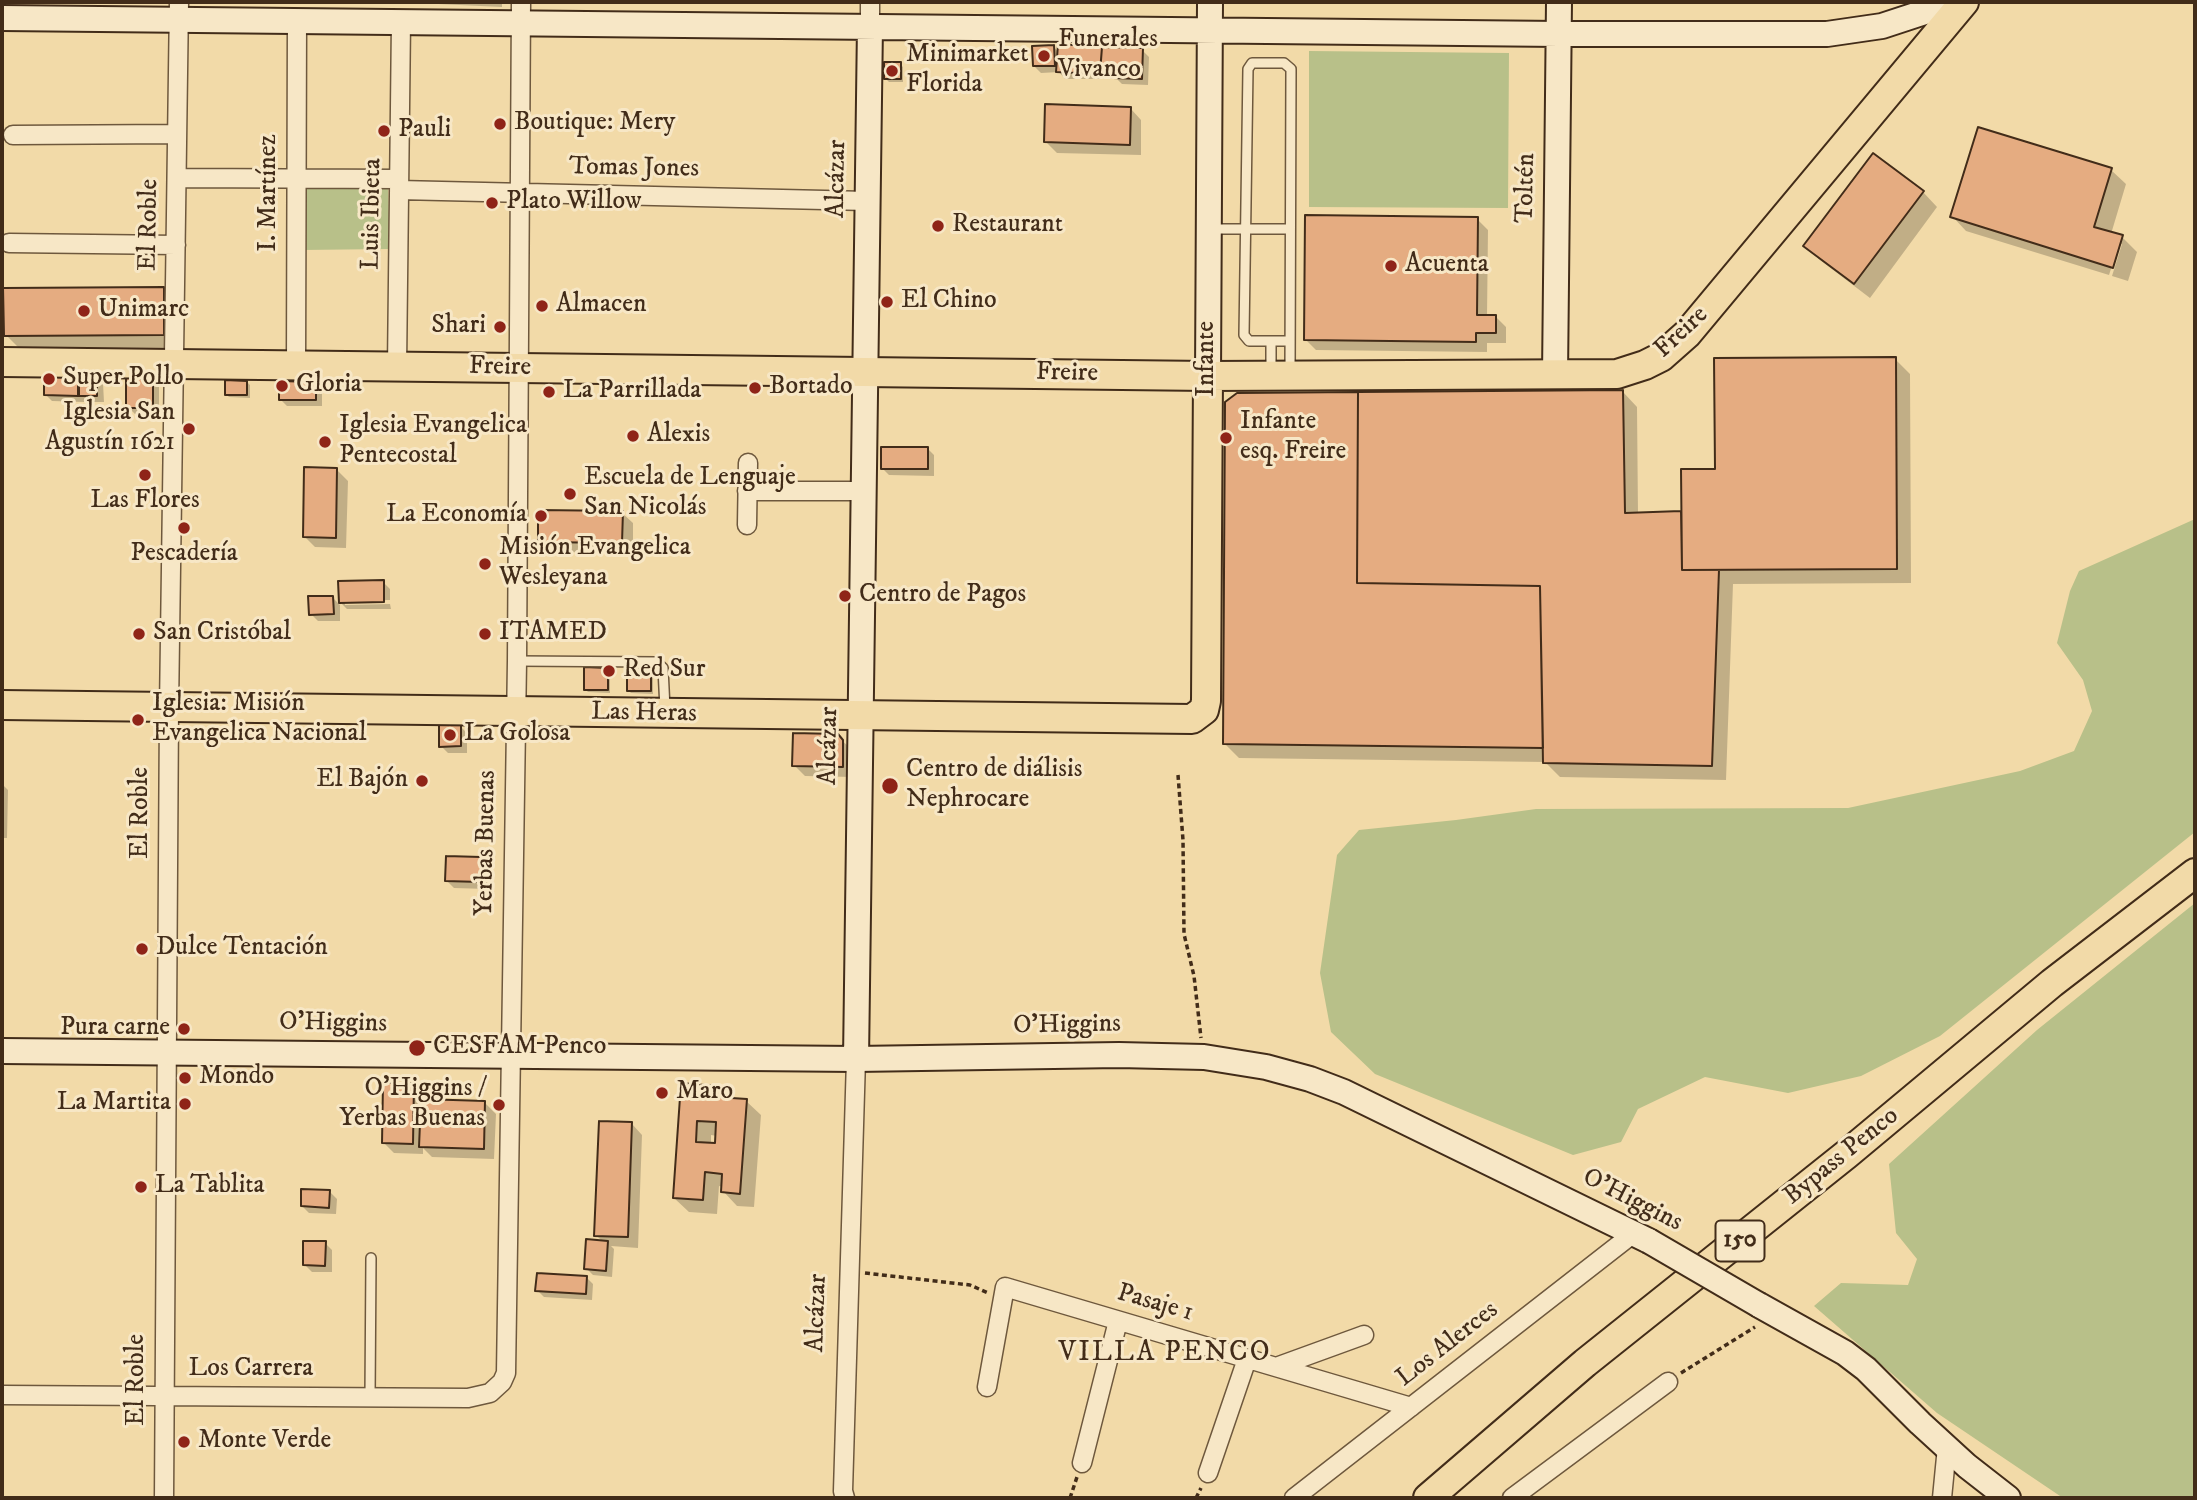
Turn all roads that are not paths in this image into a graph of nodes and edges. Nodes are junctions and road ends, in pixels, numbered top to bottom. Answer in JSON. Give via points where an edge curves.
{"nodes":[{"id":1,"x":1210,"y":2,"type":"edge"},
{"id":2,"x":1559,"y":2,"type":"edge"},
{"id":3,"x":1964,"y":2,"type":"edge"},
{"id":4,"x":1941,"y":4,"type":"edge"},
{"id":5,"x":179,"y":10,"type":"edge"},
{"id":6,"x":521,"y":12,"type":"edge"},
{"id":7,"x":870,"y":14,"type":"edge"},
{"id":8,"x":2,"y":18,"type":"edge"},
{"id":9,"x":297,"y":20,"type":"junction"},
{"id":10,"x":401,"y":21,"type":"junction"},
{"id":11,"x":1210,"y":29,"type":"junction"},
{"id":12,"x":1559,"y":34,"type":"junction"},
{"id":13,"x":177,"y":134,"type":"junction"},
{"id":14,"x":13,"y":135,"type":"dead end"},
{"id":15,"x":177,"y":178,"type":"junction"},
{"id":16,"x":297,"y":179,"type":"junction"},
{"id":17,"x":399,"y":184,"type":"junction"},
{"id":18,"x":520,"y":193,"type":"junction"},
{"id":19,"x":867,"y":201,"type":"junction"},
{"id":20,"x":1209,"y":229,"type":"junction"},
{"id":21,"x":1245,"y":229,"type":"junction"},
{"id":22,"x":1290,"y":229,"type":"junction"},
{"id":23,"x":9,"y":243,"type":"dead end"},
{"id":24,"x":176,"y":245,"type":"junction"},
{"id":25,"x":1271,"y":341,"type":"junction"},
{"id":26,"x":1289,"y":341,"type":"junction"},
{"id":27,"x":2,"y":362,"type":"edge"},
{"id":28,"x":175,"y":364,"type":"junction"},
{"id":29,"x":296,"y":366,"type":"junction"},
{"id":30,"x":397,"y":367,"type":"junction"},
{"id":31,"x":520,"y":368,"type":"junction"},
{"id":32,"x":865,"y":372,"type":"junction"},
{"id":33,"x":1555,"y":375,"type":"junction"},
{"id":34,"x":1208,"y":376,"type":"junction"},
{"id":35,"x":1281,"y":376,"type":"junction"},
{"id":36,"x":748,"y":463,"type":"dead end"},
{"id":37,"x":747,"y":491,"type":"junction"},
{"id":38,"x":863,"y":491,"type":"junction"},
{"id":39,"x":747,"y":525,"type":"dead end"},
{"id":40,"x":517,"y":661,"type":"junction"},
{"id":41,"x":2,"y":705,"type":"edge"},
{"id":42,"x":169,"y":708,"type":"junction"},
{"id":43,"x":515,"y":712,"type":"junction"},
{"id":44,"x":1201,"y":714,"type":"joint"},
{"id":45,"x":665,"y":715,"type":"junction"},
{"id":46,"x":860,"y":716,"type":"junction"},
{"id":47,"x":2195,"y":873,"type":"edge"},
{"id":48,"x":2,"y":1051,"type":"edge"},
{"id":49,"x":167,"y":1051,"type":"junction"},
{"id":50,"x":511,"y":1056,"type":"junction"},
{"id":51,"x":856,"y":1059,"type":"junction"},
{"id":52,"x":1641,"y":1237,"type":"junction"},
{"id":53,"x":371,"y":1258,"type":"dead end"},
{"id":54,"x":1118,"y":1321,"type":"junction"},
{"id":55,"x":1364,"y":1335,"type":"dead end"},
{"id":56,"x":1247,"y":1359,"type":"junction"},
{"id":57,"x":1276,"y":1367,"type":"junction"},
{"id":58,"x":1668,"y":1382,"type":"road end"},
{"id":59,"x":987,"y":1387,"type":"dead end"},
{"id":60,"x":497,"y":1388,"type":"joint"},
{"id":61,"x":2,"y":1395,"type":"edge"},
{"id":62,"x":164,"y":1396,"type":"junction"},
{"id":63,"x":370,"y":1397,"type":"junction"},
{"id":64,"x":1411,"y":1407,"type":"junction"},
{"id":65,"x":1947,"y":1447,"type":"junction"},
{"id":66,"x":1082,"y":1463,"type":"dead end"},
{"id":67,"x":1208,"y":1473,"type":"dead end"},
{"id":68,"x":844,"y":1495,"type":"edge"},
{"id":69,"x":164,"y":1498,"type":"edge"},
{"id":70,"x":1294,"y":1498,"type":"edge"},
{"id":71,"x":1428,"y":1498,"type":"edge"},
{"id":72,"x":1513,"y":1498,"type":"edge"},
{"id":73,"x":1942,"y":1498,"type":"edge"},
{"id":74,"x":2008,"y":1498,"type":"edge"}],
"edges":[{"from":1,"to":11,"type":"street","name":"Infante"},
{"from":2,"to":12,"type":"street","name":"Toltén"},
{"from":3,"to":33,"type":"main road","name":"Freire","via":[[1675,346],[1645,365],[1617,374]]},
{"from":4,"to":12,"type":"street","via":[[1882,26],[1827,34]]},
{"from":5,"to":8,"type":"street"},
{"from":5,"to":9,"type":"street"},
{"from":5,"to":13,"type":"street","name":"El Roble"},
{"from":6,"to":7,"type":"street"},
{"from":6,"to":10,"type":"street"},
{"from":6,"to":18,"type":"street","name":"Yerbas Buenas"},
{"from":7,"to":11,"type":"street"},
{"from":7,"to":19,"type":"street","name":"Alcázar"},
{"from":9,"to":10,"type":"street"},
{"from":9,"to":16,"type":"street","name":"I. Martínez"},
{"from":10,"to":17,"type":"street","name":"Luis Ibieta"},
{"from":11,"to":12,"type":"street"},
{"from":11,"to":20,"type":"street","name":"Infante"},
{"from":12,"to":33,"type":"street","name":"Toltén"},
{"from":13,"to":14,"type":"street"},
{"from":13,"to":15,"type":"street","name":"El Roble"},
{"from":15,"to":16,"type":"street","name":"Tomas Jones"},
{"from":15,"to":24,"type":"street","name":"El Roble"},
{"from":16,"to":17,"type":"street","name":"Tomas Jones"},
{"from":16,"to":29,"type":"street","name":"I. Martínez"},
{"from":17,"to":18,"type":"street","name":"Tomas Jones"},
{"from":17,"to":30,"type":"street","name":"Luis Ibieta"},
{"from":18,"to":19,"type":"street","name":"Tomas Jones"},
{"from":18,"to":31,"type":"street","name":"Yerbas Buenas"},
{"from":19,"to":32,"type":"street","name":"Alcázar"},
{"from":20,"to":21,"type":"lane"},
{"from":20,"to":34,"type":"street","name":"Infante"},
{"from":21,"to":22,"type":"lane"},
{"from":21,"to":22,"type":"lane","via":[[1248,69],[1252,63],[1284,63],[1291,69]]},
{"from":21,"to":25,"type":"lane","via":[[1244,335],[1249,341]]},
{"from":22,"to":26,"type":"lane"},
{"from":23,"to":24,"type":"street"},
{"from":24,"to":28,"type":"street","name":"El Roble"},
{"from":25,"to":26,"type":"lane"},
{"from":25,"to":35,"type":"lane"},
{"from":26,"to":35,"type":"lane"},
{"from":27,"to":28,"type":"main road","name":"Freire"},
{"from":28,"to":29,"type":"main road","name":"Freire"},
{"from":28,"to":42,"type":"street","name":"El Roble"},
{"from":29,"to":30,"type":"main road","name":"Freire"},
{"from":30,"to":31,"type":"main road","name":"Freire"},
{"from":31,"to":32,"type":"main road","name":"Freire"},
{"from":31,"to":40,"type":"street","name":"Yerbas Buenas"},
{"from":32,"to":34,"type":"main road","name":"Freire"},
{"from":32,"to":38,"type":"street","name":"Alcázar"},
{"from":33,"to":35,"type":"main road","name":"Freire"},
{"from":34,"to":35,"type":"main road","name":"Freire"},
{"from":34,"to":44,"type":"main road","name":"Infante","via":[[1206,701]]},
{"from":36,"to":37,"type":"street"},
{"from":37,"to":38,"type":"street"},
{"from":37,"to":39,"type":"street"},
{"from":38,"to":46,"type":"street","name":"Alcázar"},
{"from":40,"to":43,"type":"street","name":"Yerbas Buenas"},
{"from":40,"to":45,"type":"lane","via":[[657,662],[663,668]]},
{"from":41,"to":42,"type":"main road","name":"Las Heras"},
{"from":42,"to":43,"type":"main road","name":"Las Heras"},
{"from":42,"to":49,"type":"street","name":"El Roble"},
{"from":43,"to":45,"type":"main road","name":"Las Heras"},
{"from":43,"to":50,"type":"street","name":"Yerbas Buenas"},
{"from":44,"to":46,"type":"main road","name":"Las Heras","via":[[1186,720]]},
{"from":45,"to":46,"type":"main road","name":"Las Heras"},
{"from":46,"to":51,"type":"street","name":"Alcázar"},
{"from":47,"to":71,"type":"main road","name":"Bypass Penco","number":"150","via":[[2082,959],[1544,1397]]},
{"from":48,"to":49,"type":"street","name":"O'Higgins"},
{"from":49,"to":50,"type":"street","name":"O'Higgins"},
{"from":49,"to":62,"type":"street","name":"El Roble"},
{"from":50,"to":51,"type":"street","name":"O'Higgins"},
{"from":50,"to":60,"type":"street","name":"Yerbas Buenas","via":[[507,1364]]},
{"from":51,"to":52,"type":"street","name":"O'Higgins","via":[[1119,1055],[1203,1058],[1266,1067],[1344,1092]]},
{"from":51,"to":68,"type":"street","name":"Alcázar"},
{"from":52,"to":64,"type":"street","name":"Los Alerces"},
{"from":52,"to":65,"type":"street","name":"O'Higgins","bridge":true,"via":[[1845,1353]]},
{"from":53,"to":63,"type":"lane"},
{"from":54,"to":56,"type":"street","name":"Pasaje 1"},
{"from":54,"to":59,"type":"street","name":"Pasaje 1","via":[[1005,1287]]},
{"from":54,"to":66,"type":"street"},
{"from":55,"to":57,"type":"street"},
{"from":56,"to":57,"type":"street","name":"Pasaje 1"},
{"from":56,"to":67,"type":"street"},
{"from":57,"to":64,"type":"street","name":"Pasaje 1"},
{"from":58,"to":72,"type":"street"},
{"from":60,"to":63,"type":"street","name":"Los Carrera","via":[[468,1398]]},
{"from":61,"to":62,"type":"street","name":"Los Carrera"},
{"from":62,"to":63,"type":"street","name":"Los Carrera"},
{"from":62,"to":69,"type":"street","name":"El Roble"},
{"from":64,"to":70,"type":"street","name":"Los Alerces"},
{"from":65,"to":73,"type":"street"},
{"from":65,"to":74,"type":"street","name":"O'Higgins"}]}
